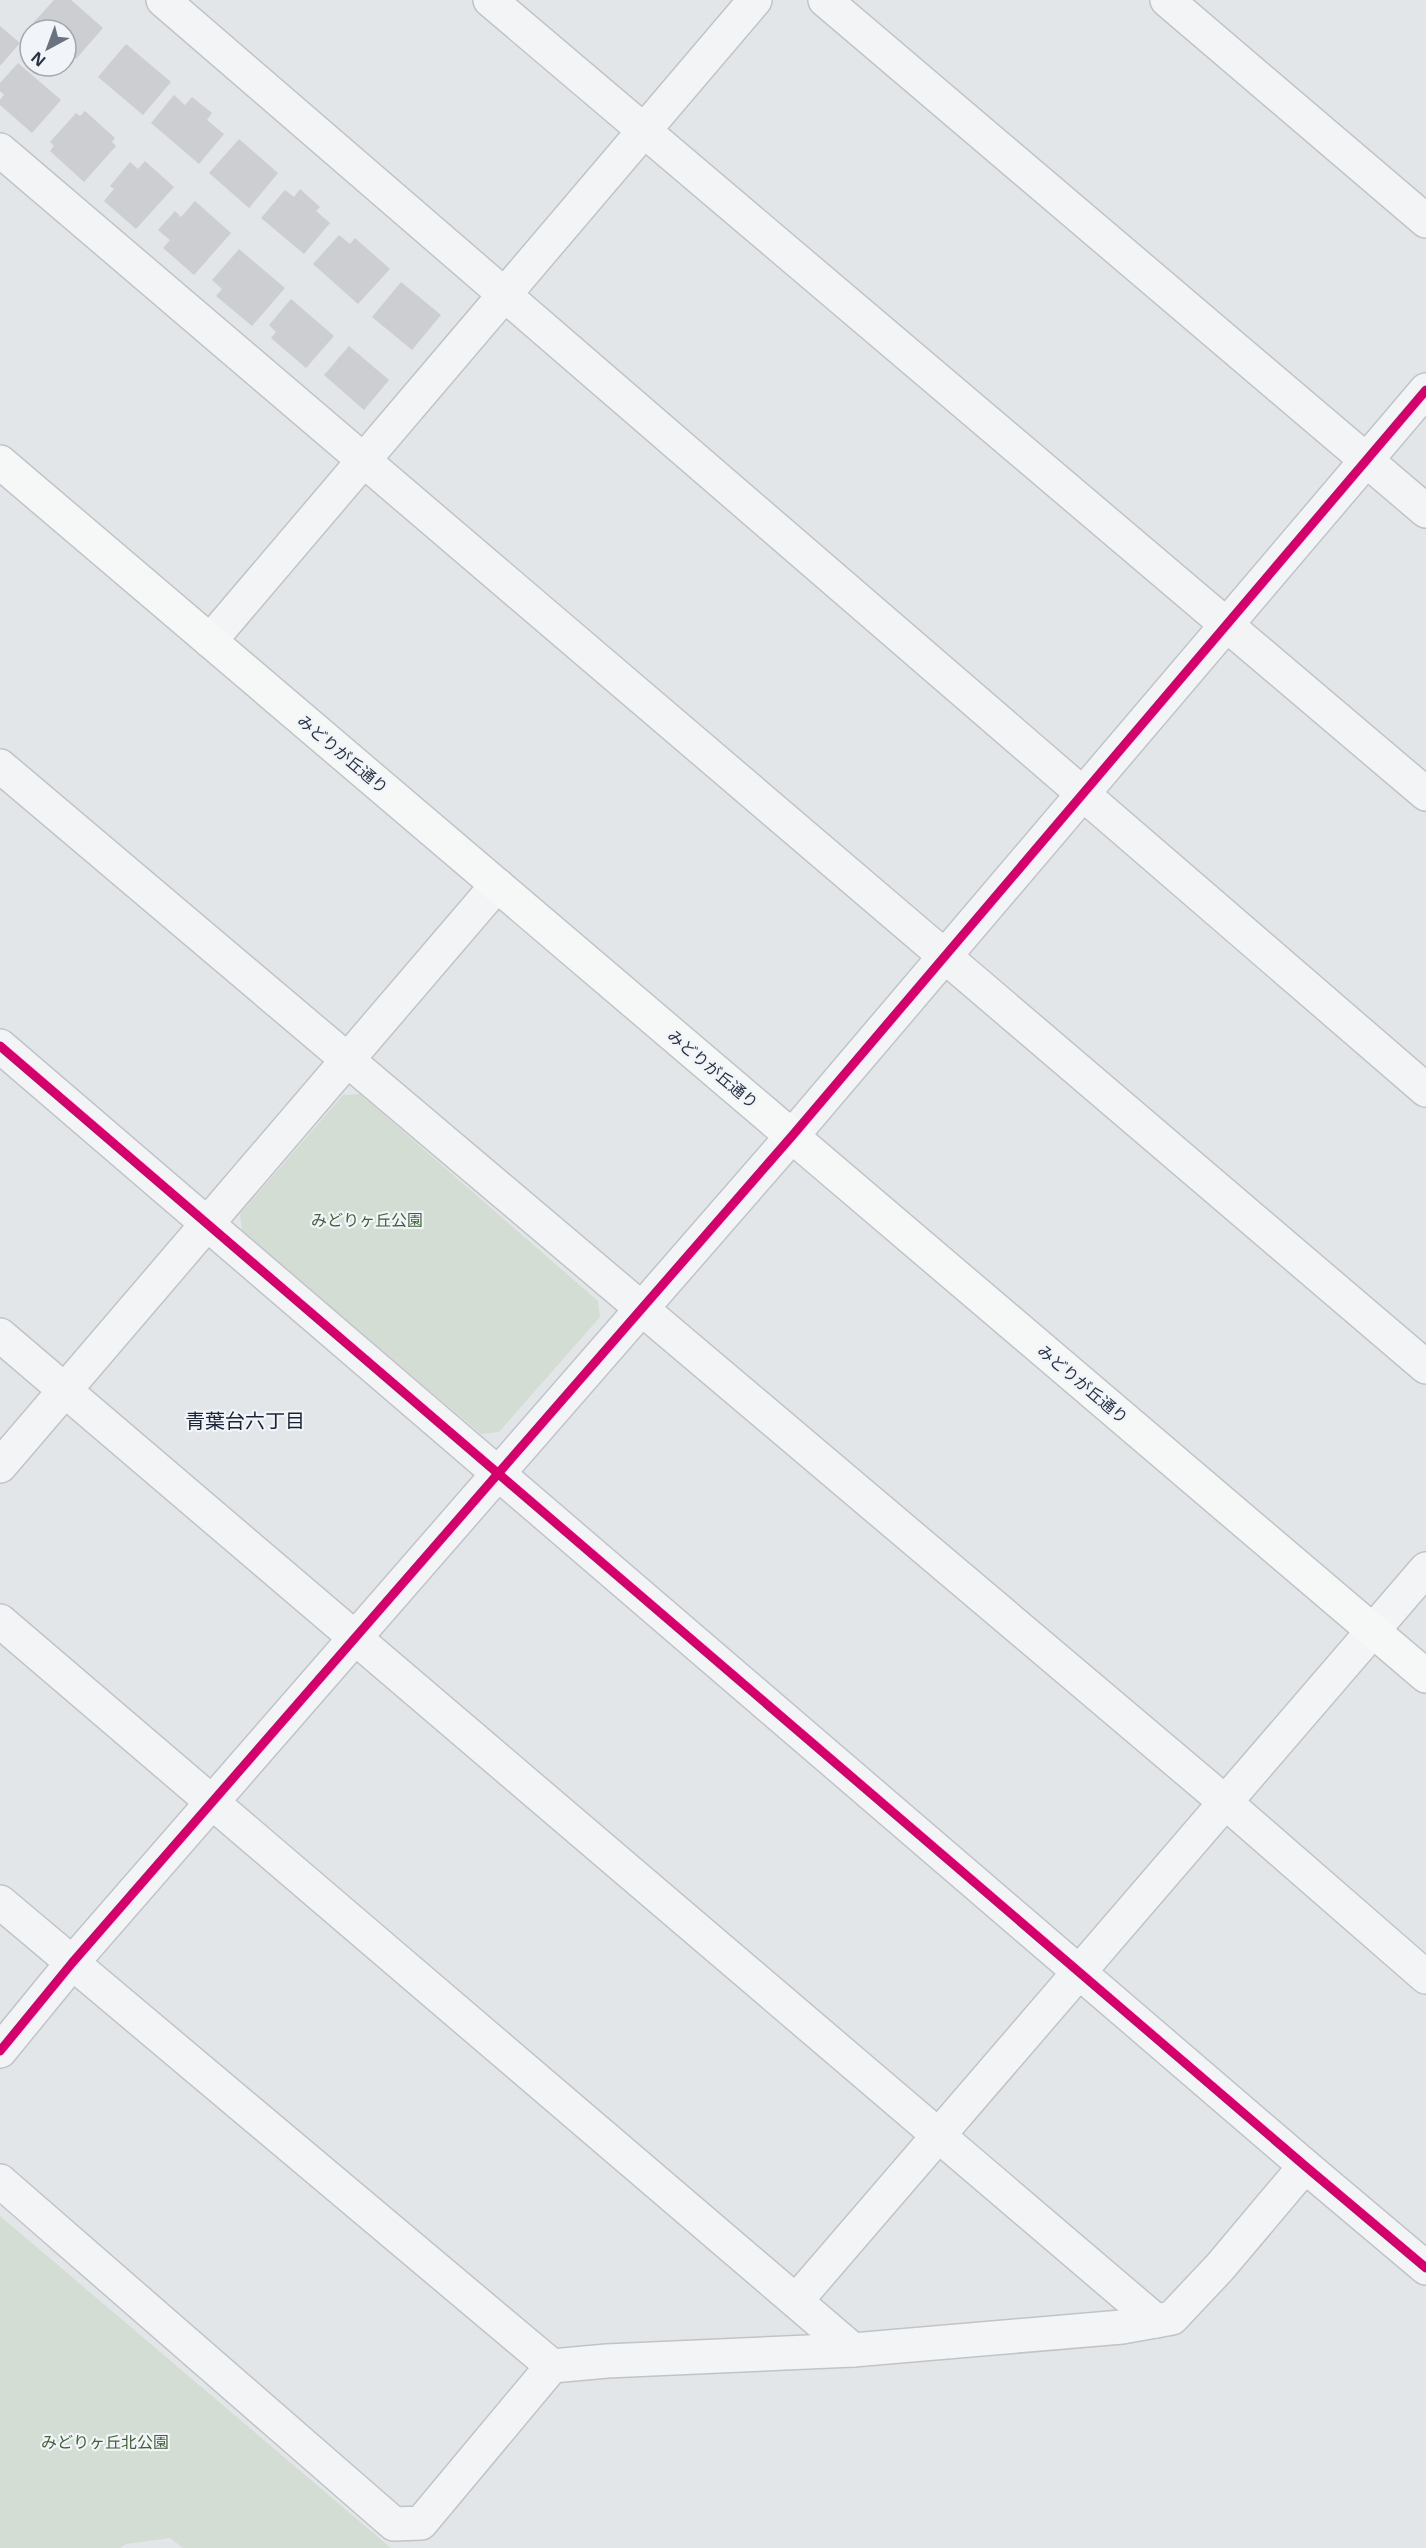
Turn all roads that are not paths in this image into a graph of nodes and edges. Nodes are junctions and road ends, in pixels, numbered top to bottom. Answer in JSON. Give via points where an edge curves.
{"nodes":[{"id":1,"x":163,"y":0,"type":"edge"},
{"id":2,"x":490,"y":0,"type":"edge"},
{"id":3,"x":755,"y":0,"type":"edge"},
{"id":4,"x":825,"y":0,"type":"edge"},
{"id":5,"x":1167,"y":0,"type":"edge"},
{"id":6,"x":644,"y":130,"type":"junction"},
{"id":7,"x":0,"y":150,"type":"edge"},
{"id":8,"x":1426,"y":221,"type":"edge"},
{"id":9,"x":504,"y":295,"type":"junction"},
{"id":10,"x":1426,"y":390,"type":"edge"},
{"id":11,"x":364,"y":460,"type":"junction"},
{"id":12,"x":1366,"y":460,"type":"junction"},
{"id":13,"x":0,"y":462,"type":"edge"},
{"id":14,"x":1426,"y":511,"type":"edge"},
{"id":15,"x":1226,"y":624,"type":"junction"},
{"id":16,"x":210,"y":641,"type":"junction"},
{"id":17,"x":0,"y":766,"type":"edge"},
{"id":18,"x":1083,"y":794,"type":"junction"},
{"id":19,"x":1426,"y":794,"type":"edge"},
{"id":20,"x":497,"y":885,"type":"junction"},
{"id":21,"x":945,"y":956,"type":"junction"},
{"id":22,"x":0,"y":1046,"type":"edge"},
{"id":23,"x":347,"y":1060,"type":"junction"},
{"id":24,"x":1426,"y":1090,"type":"edge"},
{"id":25,"x":792,"y":1136,"type":"junction"},
{"id":26,"x":208,"y":1224,"type":"junction"},
{"id":27,"x":641,"y":1309,"type":"junction"},
{"id":28,"x":0,"y":1335,"type":"edge"},
{"id":29,"x":1426,"y":1367,"type":"edge"},
{"id":30,"x":65,"y":1390,"type":"junction"},
{"id":31,"x":0,"y":1466,"type":"edge"},
{"id":32,"x":498,"y":1474,"type":"junction"},
{"id":33,"x":1426,"y":1569,"type":"edge"},
{"id":34,"x":0,"y":1621,"type":"edge"},
{"id":35,"x":1372,"y":1631,"type":"junction"},
{"id":36,"x":355,"y":1638,"type":"junction"},
{"id":37,"x":1426,"y":1676,"type":"edge"},
{"id":38,"x":212,"y":1802,"type":"junction"},
{"id":39,"x":1225,"y":1802,"type":"junction"},
{"id":40,"x":0,"y":1902,"type":"edge"},
{"id":41,"x":72,"y":1962,"type":"junction"},
{"id":42,"x":1079,"y":1972,"type":"junction"},
{"id":43,"x":1426,"y":1977,"type":"edge"},
{"id":44,"x":0,"y":2051,"type":"edge"},
{"id":45,"x":938,"y":2135,"type":"junction"},
{"id":46,"x":1305,"y":2166,"type":"junction"},
{"id":47,"x":0,"y":2181,"type":"edge"},
{"id":48,"x":1426,"y":2268,"type":"edge"},
{"id":49,"x":796,"y":2301,"type":"junction"},
{"id":50,"x":1156,"y":2321,"type":"junction"},
{"id":51,"x":853,"y":2350,"type":"junction"},
{"id":52,"x":552,"y":2366,"type":"junction"}],
"edges":[{"from":1,"to":9,"type":"street"},
{"from":2,"to":6,"type":"street"},
{"from":3,"to":6,"type":"street"},
{"from":4,"to":12,"type":"street"},
{"from":5,"to":8,"type":"street"},
{"from":6,"to":9,"type":"street"},
{"from":6,"to":15,"type":"street"},
{"from":7,"to":11,"type":"street"},
{"from":9,"to":11,"type":"street"},
{"from":9,"to":18,"type":"street"},
{"from":10,"to":12,"type":"street"},
{"from":11,"to":16,"type":"street"},
{"from":11,"to":21,"type":"street"},
{"from":12,"to":14,"type":"street"},
{"from":12,"to":15,"type":"street"},
{"from":13,"to":16,"type":"street","name":"みどりが丘通り"},
{"from":15,"to":18,"type":"street"},
{"from":15,"to":19,"type":"street"},
{"from":16,"to":20,"type":"street","name":"みどりが丘通り"},
{"from":17,"to":23,"type":"street"},
{"from":18,"to":21,"type":"street"},
{"from":18,"to":24,"type":"street"},
{"from":20,"to":23,"type":"street"},
{"from":20,"to":25,"type":"street","name":"みどりが丘通り"},
{"from":21,"to":25,"type":"street"},
{"from":21,"to":29,"type":"street"},
{"from":22,"to":26,"type":"street"},
{"from":23,"to":26,"type":"street"},
{"from":23,"to":27,"type":"street"},
{"from":25,"to":27,"type":"street"},
{"from":25,"to":35,"type":"street","name":"みどりが丘通り"},
{"from":26,"to":30,"type":"street"},
{"from":26,"to":32,"type":"street"},
{"from":27,"to":32,"type":"street"},
{"from":27,"to":39,"type":"street"},
{"from":28,"to":30,"type":"street"},
{"from":30,"to":31,"type":"street"},
{"from":30,"to":36,"type":"street"},
{"from":32,"to":36,"type":"street"},
{"from":32,"to":42,"type":"street"},
{"from":33,"to":35,"type":"street"},
{"from":34,"to":38,"type":"street"},
{"from":35,"to":37,"type":"street","name":"みどりが丘通り"},
{"from":35,"to":39,"type":"street"},
{"from":36,"to":38,"type":"street"},
{"from":36,"to":45,"type":"street"},
{"from":38,"to":41,"type":"street"},
{"from":38,"to":49,"type":"street"},
{"from":39,"to":42,"type":"street"},
{"from":39,"to":43,"type":"street"},
{"from":40,"to":41,"type":"street"},
{"from":41,"to":44,"type":"street"},
{"from":41,"to":52,"type":"street"},
{"from":42,"to":45,"type":"street"},
{"from":42,"to":46,"type":"street"},
{"from":45,"to":49,"type":"street"},
{"from":45,"to":50,"type":"street"},
{"from":46,"to":48,"type":"street"},
{"from":46,"to":50,"type":"street","via":[[1180,2310],[1172,2318]]},
{"from":47,"to":52,"type":"street","via":[[394,2524],[421,2523]]},
{"from":49,"to":51,"type":"street"},
{"from":50,"to":51,"type":"street"},
{"from":51,"to":52,"type":"street"}]}
